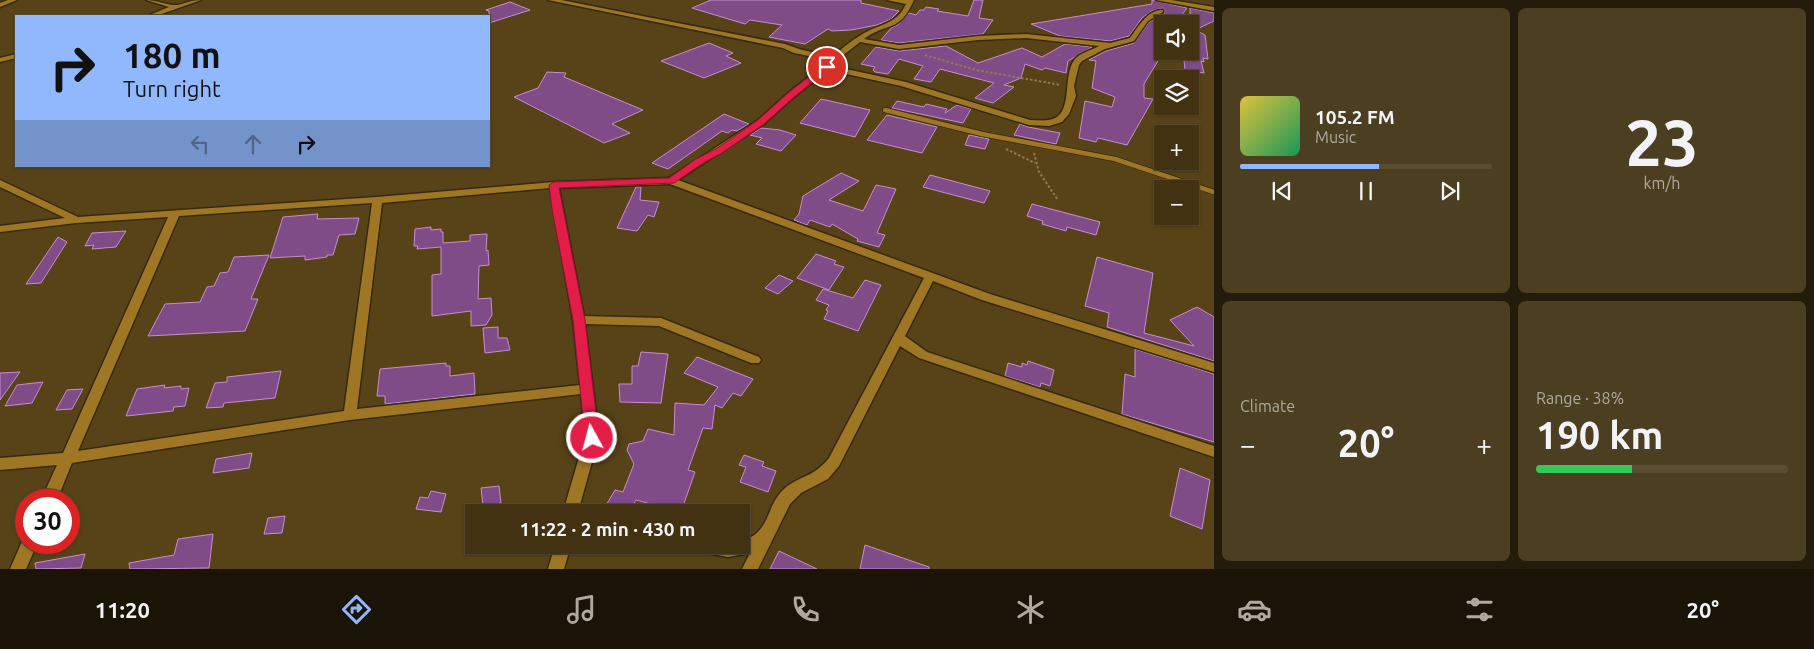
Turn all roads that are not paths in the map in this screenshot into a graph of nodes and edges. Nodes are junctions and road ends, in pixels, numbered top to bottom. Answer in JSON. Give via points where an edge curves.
{"nodes":[{"id":1,"x":14,"y":0,"type":"edge"},
{"id":2,"x":149,"y":0,"type":"edge"},
{"id":3,"x":198,"y":0,"type":"edge"},
{"id":4,"x":551,"y":0,"type":"edge"},
{"id":5,"x":890,"y":0,"type":"edge"},
{"id":6,"x":1159,"y":0,"type":"edge"},
{"id":7,"x":910,"y":1,"type":"edge"},
{"id":8,"x":0,"y":5,"type":"edge"},
{"id":9,"x":175,"y":8,"type":"junction"},
{"id":10,"x":1214,"y":10,"type":"edge"},
{"id":11,"x":1161,"y":12,"type":"dead end"},
{"id":12,"x":153,"y":15,"type":"edge"},
{"id":13,"x":858,"y":40,"type":"junction"},
{"id":14,"x":1108,"y":45,"type":"junction"},
{"id":15,"x":15,"y":56,"type":"edge"},
{"id":16,"x":833,"y":59,"type":"junction"},
{"id":17,"x":0,"y":60,"type":"edge"},
{"id":18,"x":827,"y":67,"type":"junction"},
{"id":19,"x":885,"y":110,"type":"dead end"},
{"id":20,"x":671,"y":181,"type":"junction"},
{"id":21,"x":0,"y":183,"type":"edge"},
{"id":22,"x":554,"y":185,"type":"junction"},
{"id":23,"x":1214,"y":192,"type":"edge"},
{"id":24,"x":377,"y":200,"type":"junction"},
{"id":25,"x":175,"y":213,"type":"junction"},
{"id":26,"x":76,"y":220,"type":"junction"},
{"id":27,"x":0,"y":229,"type":"edge"},
{"id":28,"x":930,"y":277,"type":"junction"},
{"id":29,"x":579,"y":320,"type":"junction"},
{"id":30,"x":898,"y":336,"type":"junction"},
{"id":31,"x":755,"y":360,"type":"dead end"},
{"id":32,"x":1214,"y":368,"type":"edge"},
{"id":33,"x":586,"y":389,"type":"junction"},
{"id":34,"x":350,"y":415,"type":"junction"},
{"id":35,"x":1214,"y":452,"type":"edge"},
{"id":36,"x":68,"y":458,"type":"junction"},
{"id":37,"x":0,"y":464,"type":"edge"},
{"id":38,"x":54,"y":489,"type":"edge"},
{"id":39,"x":573,"y":504,"type":"edge"},
{"id":40,"x":766,"y":536,"type":"junction"},
{"id":41,"x":750,"y":545,"type":"edge"},
{"id":42,"x":25,"y":554,"type":"edge"},
{"id":43,"x":560,"y":554,"type":"edge"},
{"id":44,"x":18,"y":569,"type":"edge"},
{"id":45,"x":556,"y":569,"type":"edge"},
{"id":46,"x":750,"y":569,"type":"edge"}],
"edges":[{"from":1,"to":8,"type":"street"},
{"from":2,"to":9,"type":"street"},
{"from":3,"to":9,"type":"street"},
{"from":4,"to":16,"type":"street","via":[[785,46]]},
{"from":5,"to":7,"type":"street"},
{"from":6,"to":10,"type":"street"},
{"from":7,"to":13,"type":"street","via":[[905,14],[896,22]]},
{"from":9,"to":12,"type":"street"},
{"from":11,"to":14,"type":"street","via":[[1146,20],[1134,39]]},
{"from":13,"to":14,"type":"street","via":[[899,47],[1026,36]]},
{"from":13,"to":16,"type":"street"},
{"from":14,"to":18,"type":"street","via":[[1076,62],[1070,86],[1072,96],[1065,114],[1049,123],[999,114],[904,84]]},
{"from":15,"to":17,"type":"street"},
{"from":16,"to":18,"type":"street"},
{"from":18,"to":20,"type":"street","via":[[761,122]]},
{"from":19,"to":23,"type":"lane","via":[[993,136],[1114,159]]},
{"from":20,"to":22,"type":"street"},
{"from":20,"to":28,"type":"street"},
{"from":21,"to":26,"type":"street"},
{"from":22,"to":24,"type":"street"},
{"from":22,"to":29,"type":"street"},
{"from":24,"to":25,"type":"street"},
{"from":24,"to":34,"type":"street"},
{"from":25,"to":26,"type":"street"},
{"from":25,"to":36,"type":"street"},
{"from":26,"to":27,"type":"street"},
{"from":28,"to":30,"type":"street"},
{"from":28,"to":32,"type":"street"},
{"from":29,"to":31,"type":"street","via":[[661,322]]},
{"from":29,"to":33,"type":"street"},
{"from":30,"to":35,"type":"street","via":[[924,355]]},
{"from":30,"to":40,"type":"street","via":[[834,462],[820,477],[788,494]]},
{"from":33,"to":34,"type":"street"},
{"from":33,"to":39,"type":"street","via":[[592,438]]},
{"from":34,"to":36,"type":"street"},
{"from":36,"to":37,"type":"street"},
{"from":36,"to":38,"type":"street"},
{"from":40,"to":41,"type":"street"},
{"from":40,"to":46,"type":"street"},
{"from":42,"to":44,"type":"street"},
{"from":43,"to":45,"type":"street"}]}
